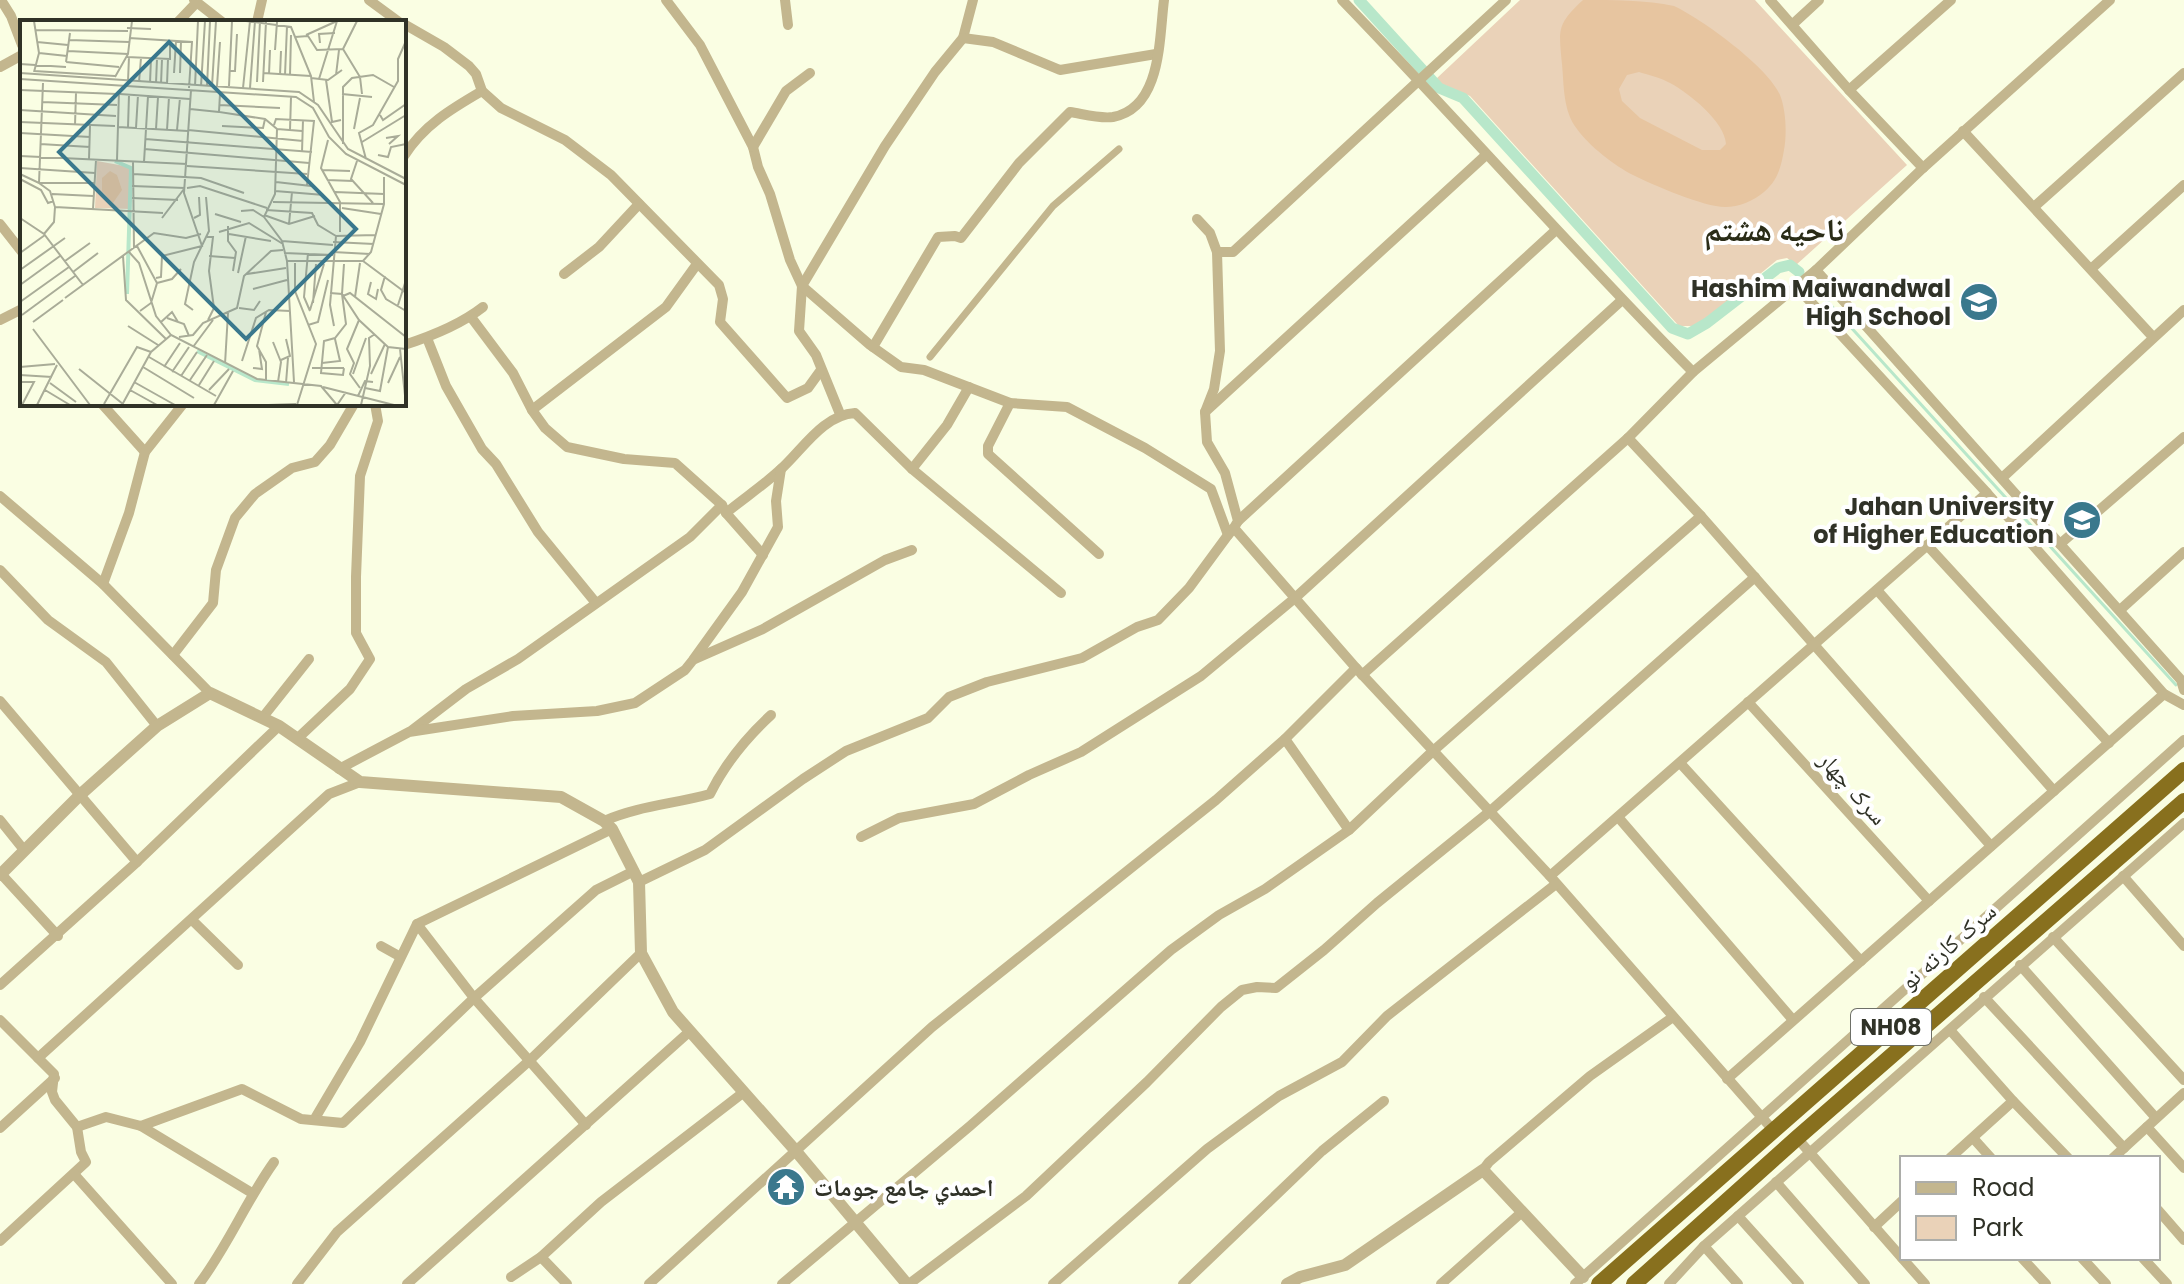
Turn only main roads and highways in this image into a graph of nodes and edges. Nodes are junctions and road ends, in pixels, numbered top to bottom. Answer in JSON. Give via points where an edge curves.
{"nodes":[{"id":1,"x":2184,"y":770,"type":"edge"},
{"id":2,"x":2184,"y":801,"type":"edge"},
{"id":3,"x":1586,"y":1282,"type":"edge"},
{"id":4,"x":1634,"y":1284,"type":"edge"}],
"edges":[{"from":1,"to":3,"type":"highway","name":"سرک کارته نو","number":"NH08","via":[[1773,1130]]},
{"from":2,"to":4,"type":"highway","name":"سرک کارته نو","number":"NH08"}]}
